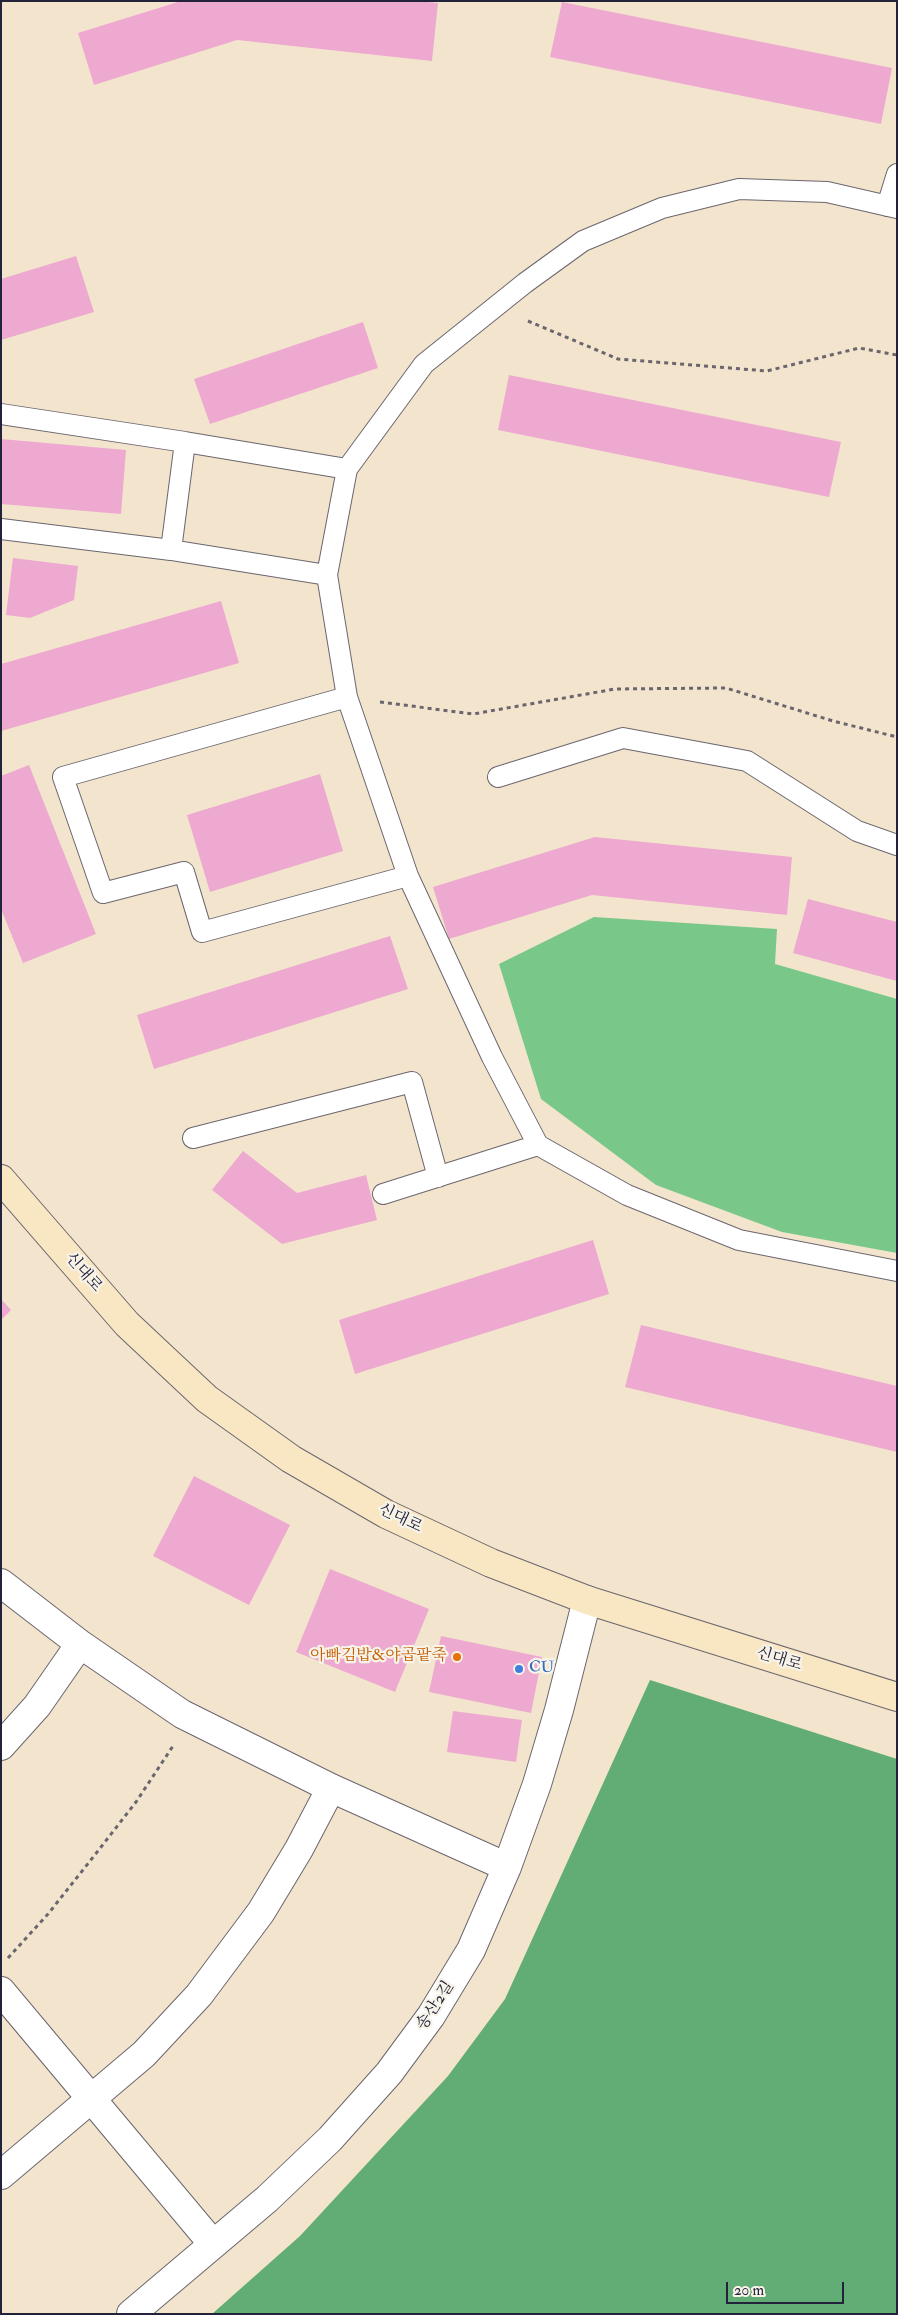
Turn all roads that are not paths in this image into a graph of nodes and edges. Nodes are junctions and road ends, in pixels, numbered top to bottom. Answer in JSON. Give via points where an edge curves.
{"nodes":[{"id":1,"x":897,"y":174,"type":"edge"},
{"id":2,"x":892,"y":207,"type":"edge"},
{"id":3,"x":1,"y":414,"type":"edge"},
{"id":4,"x":185,"y":442,"type":"junction"},
{"id":5,"x":347,"y":469,"type":"junction"},
{"id":6,"x":1,"y":529,"type":"edge"},
{"id":7,"x":170,"y":550,"type":"junction"},
{"id":8,"x":327,"y":575,"type":"junction"},
{"id":9,"x":347,"y":697,"type":"junction"},
{"id":10,"x":498,"y":777,"type":"dead end"},
{"id":11,"x":897,"y":845,"type":"edge"},
{"id":12,"x":408,"y":876,"type":"junction"},
{"id":13,"x":193,"y":1138,"type":"dead end"},
{"id":14,"x":538,"y":1145,"type":"junction"},
{"id":15,"x":438,"y":1177,"type":"junction"},
{"id":16,"x":1,"y":1179,"type":"edge"},
{"id":17,"x":383,"y":1194,"type":"dead end"},
{"id":18,"x":897,"y":1271,"type":"edge"},
{"id":19,"x":1,"y":1583,"type":"edge"},
{"id":20,"x":587,"y":1600,"type":"junction"},
{"id":21,"x":80,"y":1644,"type":"junction"},
{"id":22,"x":897,"y":1697,"type":"edge"},
{"id":23,"x":1,"y":1746,"type":"edge"},
{"id":24,"x":331,"y":1788,"type":"junction"},
{"id":25,"x":508,"y":1867,"type":"junction"},
{"id":26,"x":1,"y":1991,"type":"edge"},
{"id":27,"x":92,"y":2099,"type":"junction"},
{"id":28,"x":1,"y":2175,"type":"edge"},
{"id":29,"x":213,"y":2244,"type":"junction"},
{"id":30,"x":131,"y":2314,"type":"edge"}],
"edges":[{"from":1,"to":2,"type":"lane"},
{"from":2,"to":5,"type":"lane","via":[[827,192],[739,189],[662,208],[583,241],[424,364]]},
{"from":3,"to":4,"type":"lane"},
{"from":4,"to":5,"type":"lane"},
{"from":4,"to":7,"type":"lane"},
{"from":5,"to":8,"type":"lane"},
{"from":6,"to":7,"type":"lane"},
{"from":7,"to":8,"type":"lane"},
{"from":8,"to":9,"type":"lane"},
{"from":9,"to":12,"type":"lane"},
{"from":9,"to":12,"type":"lane","via":[[63,778],[103,893],[184,872],[202,932]]},
{"from":10,"to":11,"type":"lane","via":[[623,738],[747,761],[857,831]]},
{"from":12,"to":14,"type":"lane","via":[[492,1057]]},
{"from":13,"to":15,"type":"lane","via":[[412,1082]]},
{"from":14,"to":15,"type":"lane"},
{"from":14,"to":18,"type":"lane","via":[[627,1195],[739,1240]]},
{"from":15,"to":17,"type":"lane"},
{"from":16,"to":20,"type":"main road","name":"신대로","via":[[128,1324],[214,1405],[291,1459],[386,1514],[492,1563]]},
{"from":19,"to":21,"type":"street"},
{"from":20,"to":22,"type":"main road","name":"신대로"},
{"from":20,"to":25,"type":"street","name":"송산2길","via":[[559,1710]]},
{"from":21,"to":23,"type":"street","via":[[36,1706]]},
{"from":21,"to":24,"type":"street","via":[[191,1718]]},
{"from":24,"to":25,"type":"street"},
{"from":24,"to":27,"type":"street","via":[[261,1912],[198,1995],[144,2054]]},
{"from":25,"to":29,"type":"street","name":"송산2길","via":[[471,1950],[431,2016],[389,2073],[330,2139],[267,2199]]},
{"from":26,"to":27,"type":"street"},
{"from":27,"to":28,"type":"street"},
{"from":27,"to":29,"type":"street"},
{"from":29,"to":30,"type":"street","name":"송산2길"}]}
